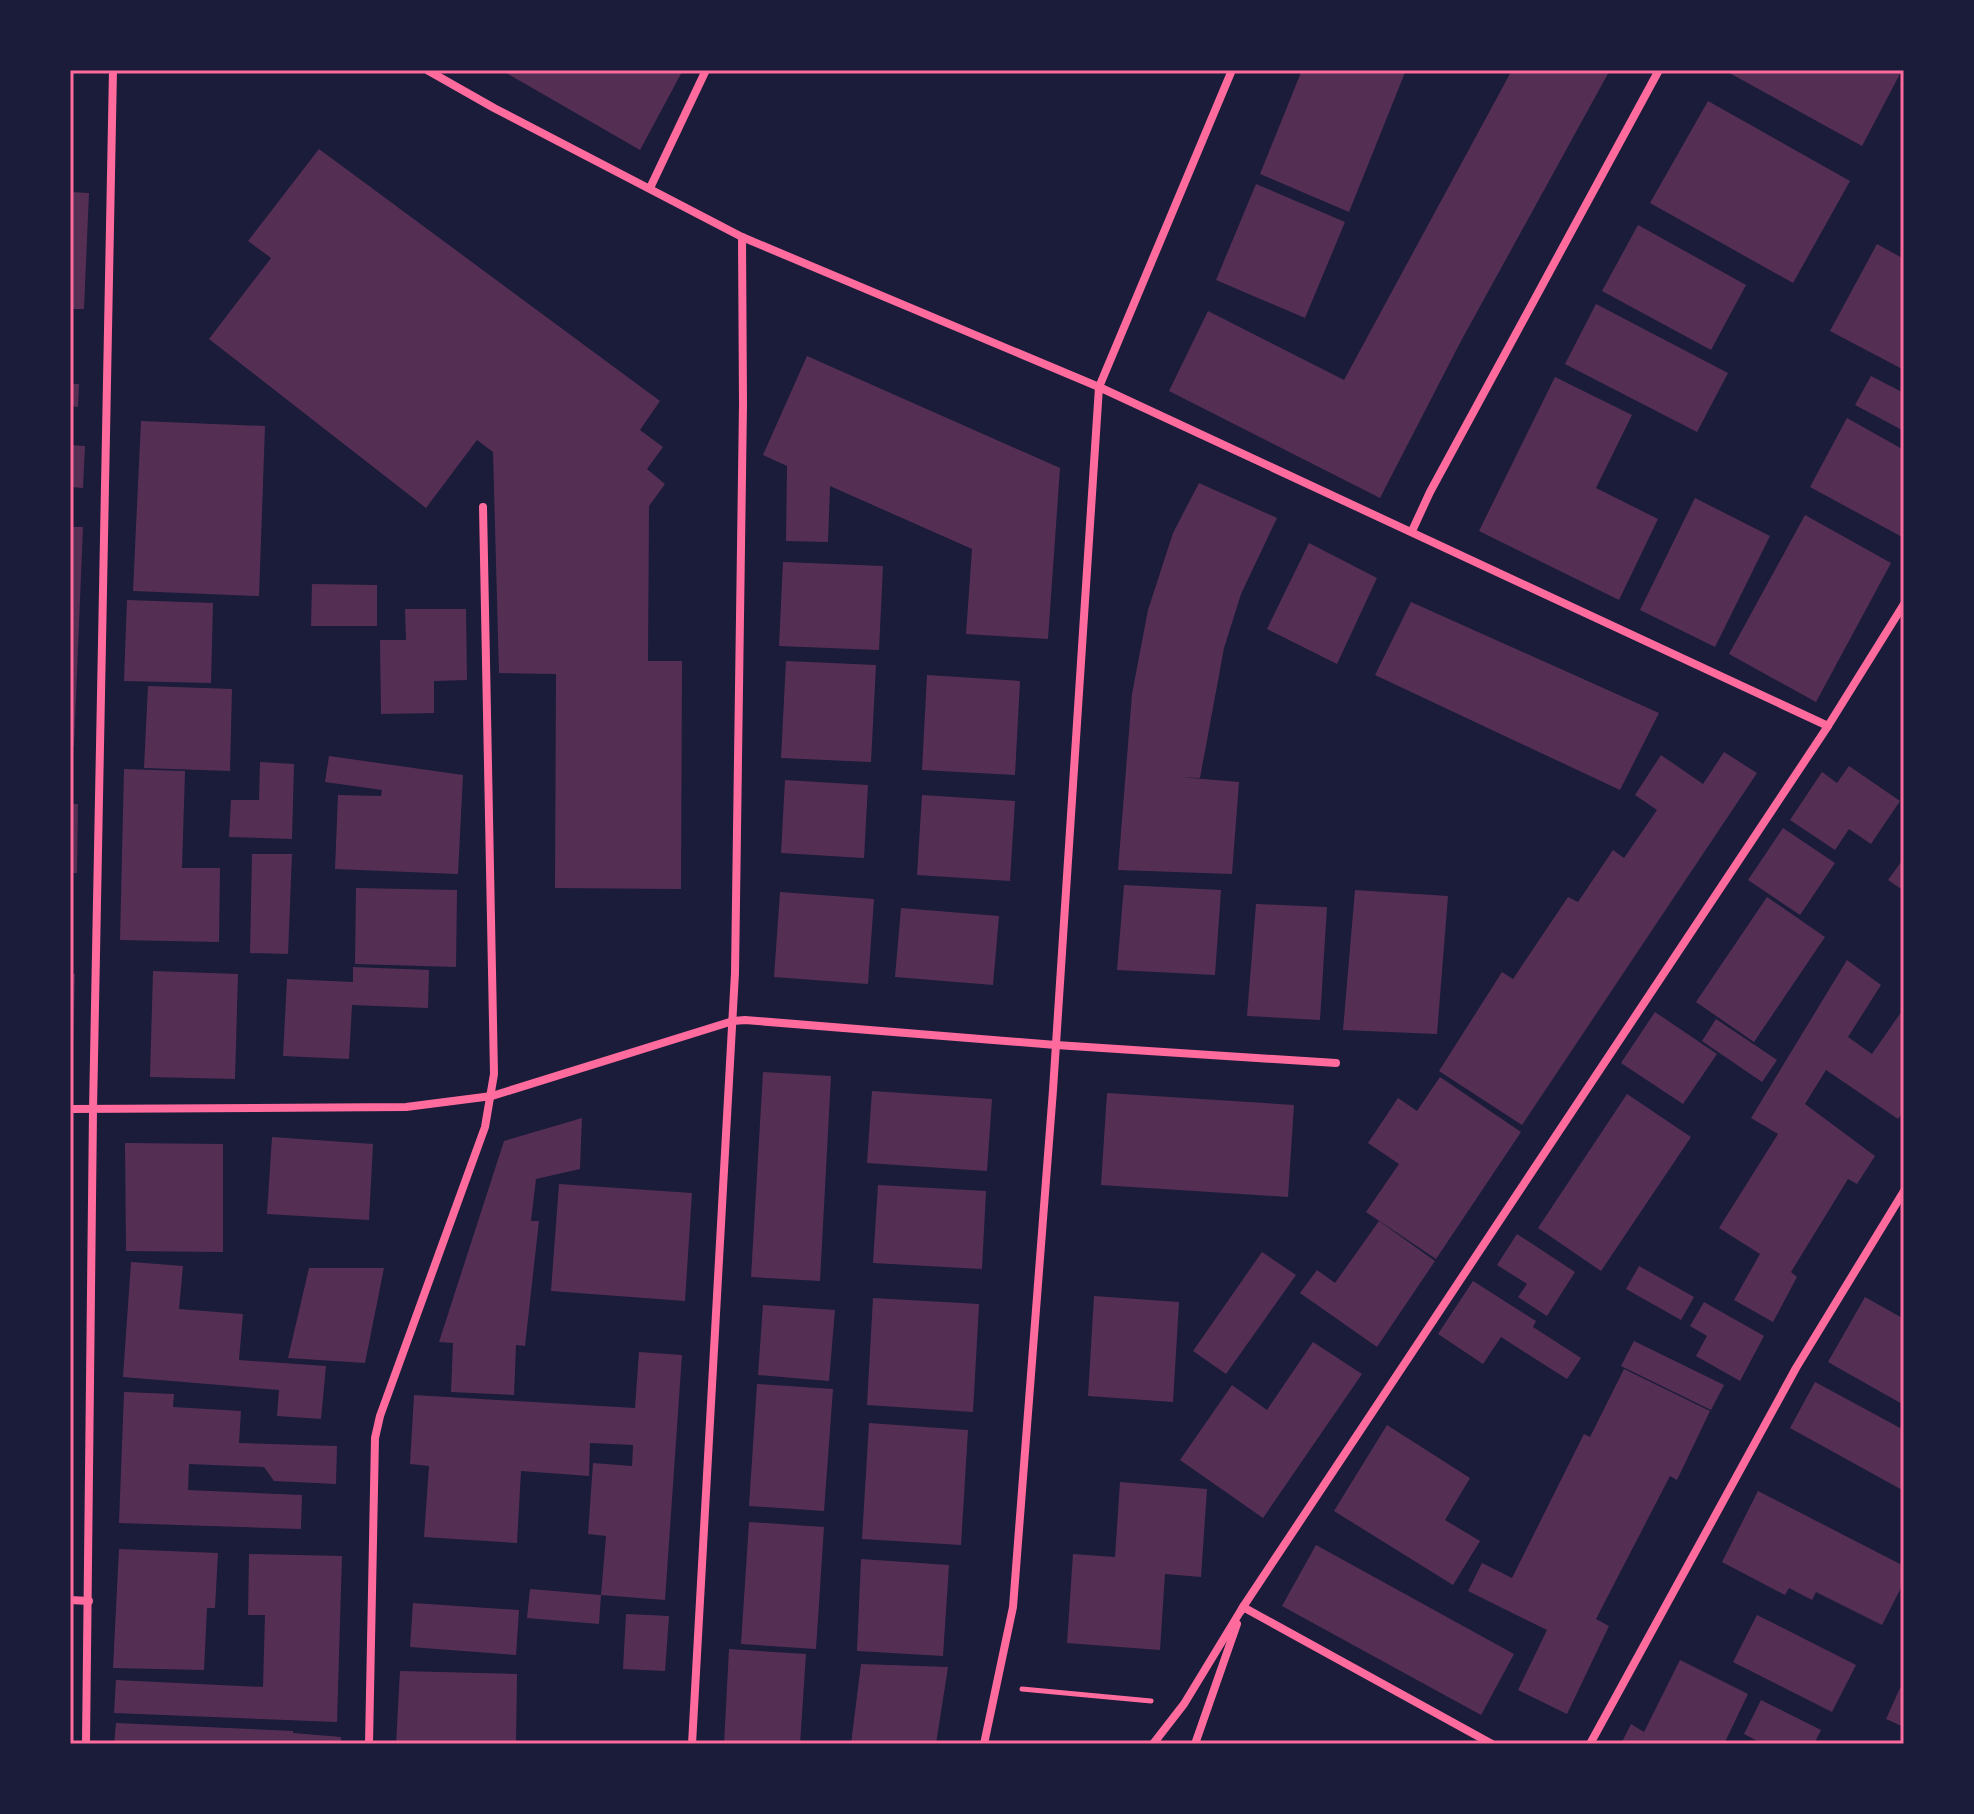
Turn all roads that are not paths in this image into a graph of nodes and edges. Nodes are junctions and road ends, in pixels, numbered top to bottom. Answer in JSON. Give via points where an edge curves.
{"nodes":[{"id":1,"x":113,"y":70,"type":"edge"},
{"id":2,"x":427,"y":70,"type":"edge"},
{"id":3,"x":706,"y":70,"type":"edge"},
{"id":4,"x":1232,"y":70,"type":"edge"},
{"id":5,"x":1659,"y":70,"type":"edge"},
{"id":6,"x":650,"y":188,"type":"junction"},
{"id":7,"x":742,"y":237,"type":"junction"},
{"id":8,"x":1099,"y":387,"type":"junction"},
{"id":9,"x":483,"y":507,"type":"dead end"},
{"id":10,"x":1412,"y":531,"type":"junction"},
{"id":11,"x":1904,"y":604,"type":"edge"},
{"id":12,"x":1828,"y":726,"type":"junction"},
{"id":13,"x":733,"y":1021,"type":"junction"},
{"id":14,"x":1056,"y":1045,"type":"junction"},
{"id":15,"x":1336,"y":1063,"type":"dead end"},
{"id":16,"x":492,"y":1096,"type":"junction"},
{"id":17,"x":70,"y":1109,"type":"edge"},
{"id":18,"x":93,"y":1110,"type":"junction"},
{"id":19,"x":1904,"y":1191,"type":"edge"},
{"id":20,"x":70,"y":1600,"type":"edge"},
{"id":21,"x":89,"y":1601,"type":"junction"},
{"id":22,"x":1243,"y":1607,"type":"junction"},
{"id":23,"x":86,"y":1744,"type":"edge"},
{"id":24,"x":369,"y":1744,"type":"edge"},
{"id":25,"x":692,"y":1744,"type":"edge"},
{"id":26,"x":984,"y":1744,"type":"edge"},
{"id":27,"x":1153,"y":1744,"type":"edge"},
{"id":28,"x":1195,"y":1744,"type":"edge"},
{"id":29,"x":1492,"y":1744,"type":"edge"},
{"id":30,"x":1590,"y":1744,"type":"edge"}],
"edges":[{"from":1,"to":18,"type":"street"},
{"from":2,"to":6,"type":"street"},
{"from":3,"to":6,"type":"street"},
{"from":4,"to":8,"type":"street"},
{"from":5,"to":10,"type":"street"},
{"from":6,"to":7,"type":"street"},
{"from":7,"to":8,"type":"street"},
{"from":7,"to":13,"type":"street"},
{"from":8,"to":10,"type":"street"},
{"from":8,"to":14,"type":"street"},
{"from":9,"to":16,"type":"street"},
{"from":10,"to":12,"type":"street"},
{"from":11,"to":12,"type":"street"},
{"from":12,"to":22,"type":"street"},
{"from":13,"to":14,"type":"street"},
{"from":13,"to":16,"type":"street"},
{"from":13,"to":25,"type":"street"},
{"from":14,"to":15,"type":"street"},
{"from":14,"to":26,"type":"street","via":[[1013,1607]]},
{"from":16,"to":18,"type":"street","via":[[406,1107]]},
{"from":16,"to":24,"type":"street","via":[[375,1438]]},
{"from":17,"to":18,"type":"street"},
{"from":18,"to":21,"type":"street"},
{"from":19,"to":30,"type":"street","via":[[1796,1368]]},
{"from":20,"to":21,"type":"street"},
{"from":21,"to":23,"type":"street"},
{"from":22,"to":27,"type":"street"},
{"from":22,"to":28,"type":"street"},
{"from":22,"to":29,"type":"street"}]}
